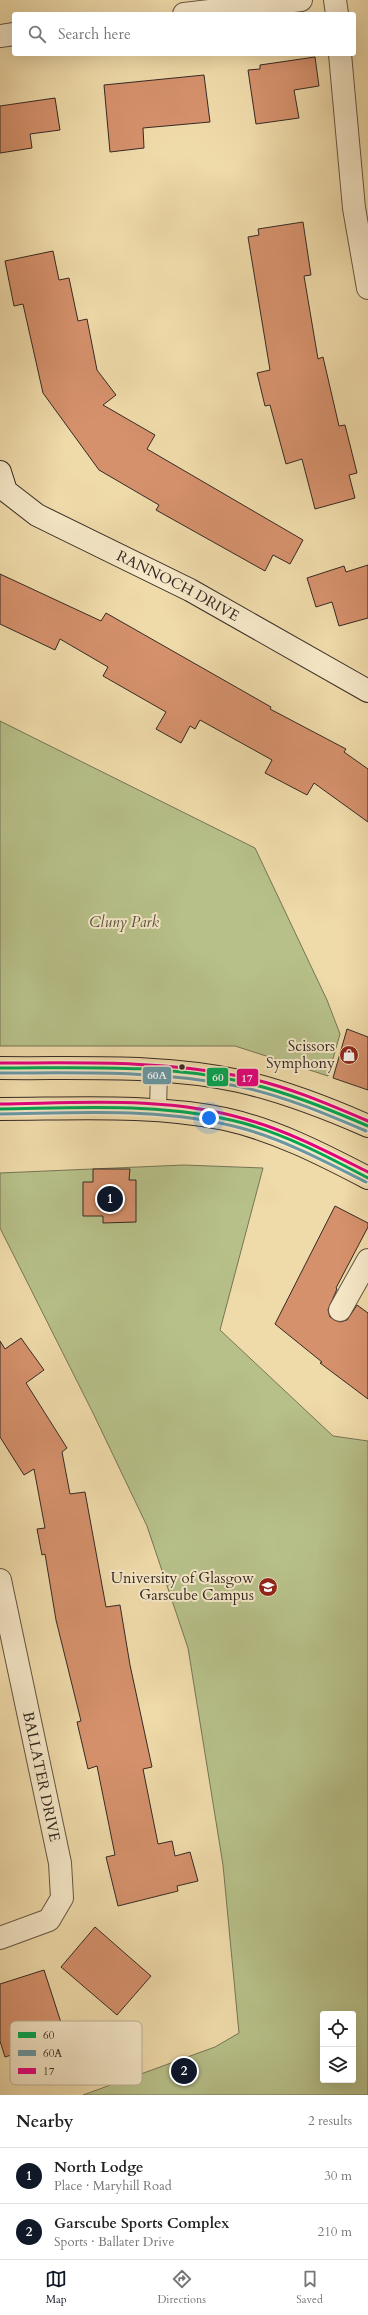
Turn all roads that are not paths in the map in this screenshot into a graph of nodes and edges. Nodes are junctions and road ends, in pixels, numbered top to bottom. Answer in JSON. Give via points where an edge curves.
{"nodes":[{"id":1,"x":301,"y":0,"type":"edge"},
{"id":2,"x":335,"y":0,"type":"edge"},
{"id":3,"x":201,"y":12,"type":"edge"},
{"id":4,"x":337,"y":12,"type":"edge"},
{"id":5,"x":12,"y":34,"type":"edge"},
{"id":6,"x":0,"y":36,"type":"edge"},
{"id":7,"x":340,"y":56,"type":"edge"},
{"id":8,"x":368,"y":288,"type":"edge"},
{"id":9,"x":2,"y":485,"type":"edge"},
{"id":10,"x":368,"y":691,"type":"edge"},
{"id":11,"x":0,"y":1068,"type":"edge"},
{"id":12,"x":159,"y":1070,"type":"junction"},
{"id":13,"x":0,"y":1109,"type":"edge"},
{"id":14,"x":158,"y":1110,"type":"junction"},
{"id":15,"x":368,"y":1126,"type":"edge"},
{"id":16,"x":368,"y":1178,"type":"edge"},
{"id":17,"x":368,"y":1260,"type":"edge"},
{"id":18,"x":340,"y":1310,"type":"dead end"},
{"id":19,"x":0,"y":1580,"type":"edge"},
{"id":20,"x":0,"y":1938,"type":"edge"}],
"edges":[{"from":1,"to":3,"type":"street"},
{"from":2,"to":4,"type":"street"},
{"from":5,"to":6,"type":"street"},
{"from":7,"to":8,"type":"street","via":[[354,208]]},
{"from":9,"to":10,"type":"street","name":"RANNOCH DRIVE","via":[[37,515],[190,590]]},
{"from":11,"to":12,"type":"main road"},
{"from":12,"to":14,"type":"lane"},
{"from":12,"to":15,"type":"main road","via":[[264,1087]]},
{"from":13,"to":14,"type":"main road"},
{"from":14,"to":16,"type":"main road","via":[[224,1120],[279,1135]]},
{"from":17,"to":18,"type":"street"},
{"from":19,"to":20,"type":"street","name":"BALLATER DRIVE","via":[[60,1863],[62,1898],[49,1920]]}]}
